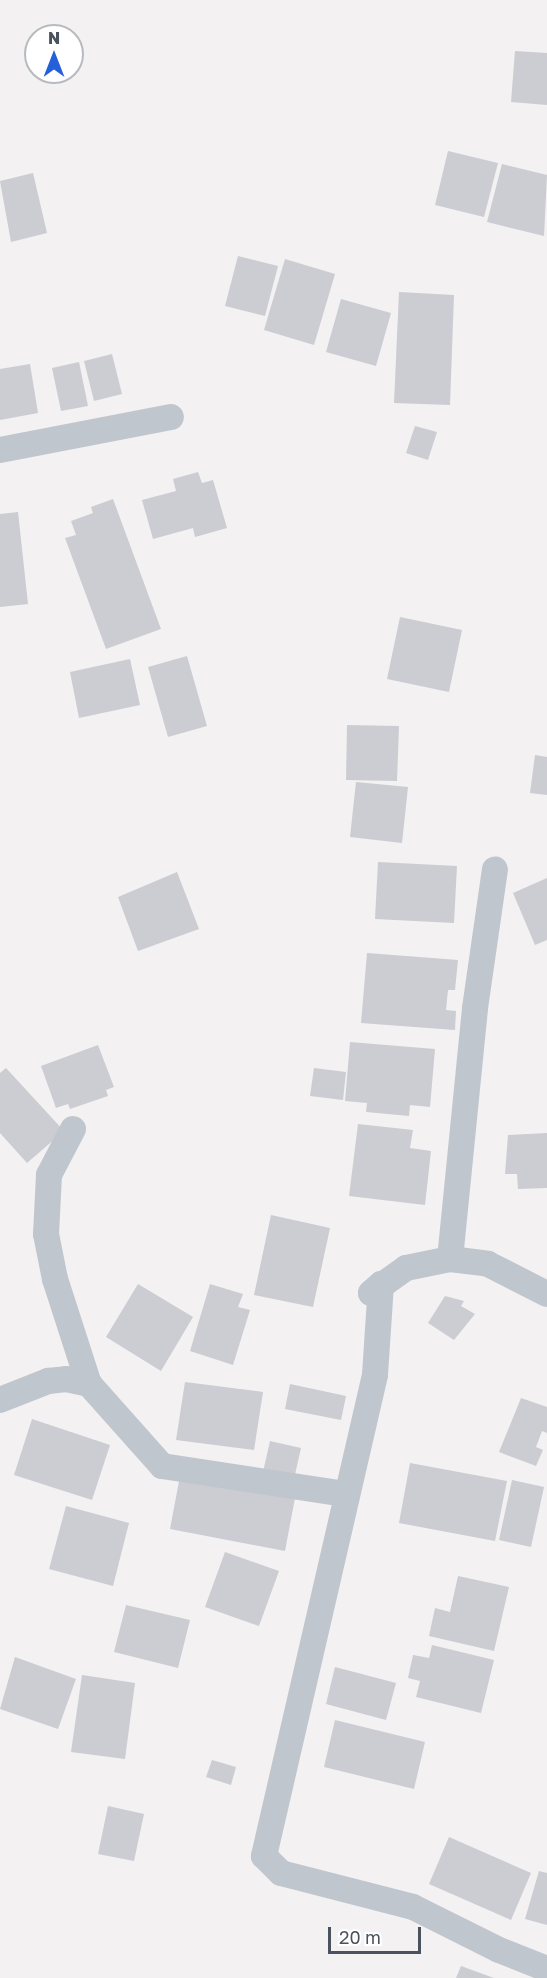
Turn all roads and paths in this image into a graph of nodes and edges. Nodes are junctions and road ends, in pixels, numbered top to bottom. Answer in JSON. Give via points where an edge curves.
{"nodes":[{"id":1,"x":171,"y":417,"type":"dead end"},
{"id":2,"x":0,"y":450,"type":"edge"},
{"id":3,"x":495,"y":868,"type":"dead end"},
{"id":4,"x":73,"y":1129,"type":"dead end"},
{"id":5,"x":450,"y":1259,"type":"junction"},
{"id":6,"x":547,"y":1294,"type":"edge"},
{"id":7,"x":89,"y":1384,"type":"junction"},
{"id":8,"x":0,"y":1400,"type":"edge"},
{"id":9,"x":346,"y":1494,"type":"junction"},
{"id":10,"x":547,"y":1969,"type":"edge"}],
"edges":[{"from":1,"to":2,"type":"street"},
{"from":3,"to":5,"type":"street"},
{"from":4,"to":7,"type":"street","via":[[49,1175],[46,1234],[55,1279]]},
{"from":5,"to":6,"type":"street","via":[[488,1264]]},
{"from":5,"to":9,"type":"street","via":[[406,1268],[380,1284],[371,1293],[381,1284],[375,1376]]},
{"from":7,"to":8,"type":"street","via":[[66,1379],[48,1381]]},
{"from":7,"to":9,"type":"street","via":[[162,1466]]},
{"from":9,"to":10,"type":"street","via":[[264,1856],[280,1873],[413,1906],[499,1950]]}]}
